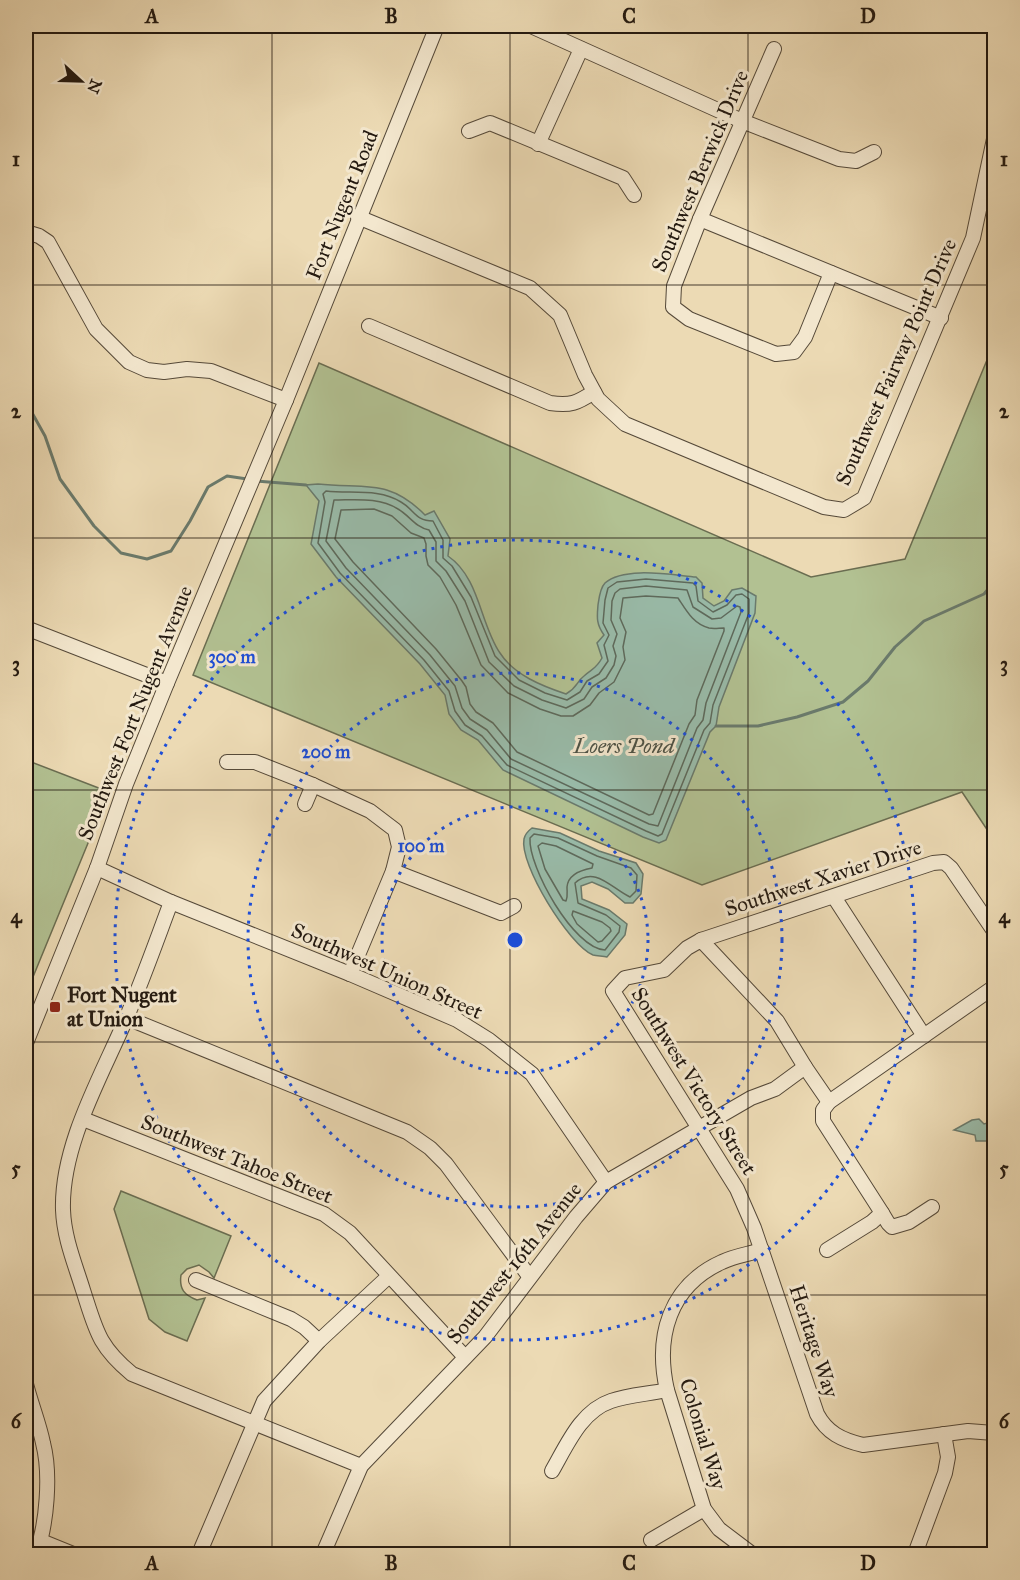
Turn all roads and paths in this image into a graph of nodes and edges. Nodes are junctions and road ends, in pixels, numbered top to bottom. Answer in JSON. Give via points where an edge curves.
{"nodes":[{"id":1,"x":437,"y":26,"type":"edge"},
{"id":2,"x":531,"y":26,"type":"edge"},
{"id":3,"x":581,"y":49,"type":"junction"},
{"id":4,"x":774,"y":49,"type":"dead end"},
{"id":5,"x":742,"y":121,"type":"junction"},
{"id":6,"x":469,"y":131,"type":"dead end"},
{"id":7,"x":994,"y":139,"type":"edge"},
{"id":8,"x":538,"y":144,"type":"junction"},
{"id":9,"x":874,"y":152,"type":"dead end"},
{"id":10,"x":634,"y":195,"type":"dead end"},
{"id":11,"x":358,"y":218,"type":"junction"},
{"id":12,"x":700,"y":219,"type":"junction"},
{"id":13,"x":26,"y":232,"type":"edge"},
{"id":14,"x":831,"y":273,"type":"junction"},
{"id":15,"x":941,"y":318,"type":"junction"},
{"id":16,"x":369,"y":326,"type":"dead end"},
{"id":17,"x":594,"y":392,"type":"junction"},
{"id":18,"x":286,"y":400,"type":"junction"},
{"id":19,"x":26,"y":628,"type":"edge"},
{"id":20,"x":167,"y":683,"type":"junction"},
{"id":21,"x":227,"y":762,"type":"dead end"},
{"id":22,"x":313,"y":785,"type":"junction"},
{"id":23,"x":305,"y":804,"type":"dead end"},
{"id":24,"x":97,"y":868,"type":"junction"},
{"id":25,"x":393,"y":871,"type":"junction"},
{"id":26,"x":834,"y":897,"type":"junction"},
{"id":27,"x":171,"y":902,"type":"junction"},
{"id":28,"x":514,"y":906,"type":"dead end"},
{"id":29,"x":994,"y":931,"type":"edge"},
{"id":30,"x":701,"y":940,"type":"junction"},
{"id":31,"x":350,"y":974,"type":"junction"},
{"id":32,"x":994,"y":987,"type":"edge"},
{"id":33,"x":127,"y":1018,"type":"junction"},
{"id":34,"x":924,"y":1036,"type":"junction"},
{"id":35,"x":26,"y":1043,"type":"edge"},
{"id":36,"x":805,"y":1067,"type":"junction"},
{"id":37,"x":829,"y":1102,"type":"junction"},
{"id":38,"x":83,"y":1119,"type":"junction"},
{"id":39,"x":701,"y":1129,"type":"junction"},
{"id":40,"x":606,"y":1182,"type":"junction"},
{"id":41,"x":932,"y":1207,"type":"dead end"},
{"id":42,"x":882,"y":1213,"type":"junction"},
{"id":43,"x":762,"y":1250,"type":"junction"},
{"id":44,"x":826,"y":1250,"type":"dead end"},
{"id":45,"x":389,"y":1276,"type":"junction"},
{"id":46,"x":529,"y":1276,"type":"junction"},
{"id":47,"x":196,"y":1280,"type":"dead end"},
{"id":48,"x":319,"y":1341,"type":"junction"},
{"id":49,"x":465,"y":1357,"type":"junction"},
{"id":50,"x":26,"y":1384,"type":"edge"},
{"id":51,"x":666,"y":1390,"type":"junction"},
{"id":52,"x":255,"y":1422,"type":"junction"},
{"id":53,"x":994,"y":1433,"type":"edge"},
{"id":54,"x":944,"y":1434,"type":"junction"},
{"id":55,"x":361,"y":1466,"type":"junction"},
{"id":56,"x":552,"y":1471,"type":"dead end"},
{"id":57,"x":704,"y":1509,"type":"junction"},
{"id":58,"x":651,"y":1540,"type":"dead end"},
{"id":59,"x":38,"y":1548,"type":"edge"},
{"id":60,"x":73,"y":1554,"type":"edge"},
{"id":61,"x":199,"y":1554,"type":"edge"},
{"id":62,"x":324,"y":1554,"type":"edge"},
{"id":63,"x":752,"y":1554,"type":"edge"},
{"id":64,"x":915,"y":1554,"type":"edge"}],
"edges":[{"from":1,"to":11,"type":"street","name":"Fort Nugent Road"},
{"from":2,"to":3,"type":"street"},
{"from":3,"to":5,"type":"street"},
{"from":3,"to":8,"type":"street"},
{"from":4,"to":5,"type":"street","name":"Southwest Berwick Drive"},
{"from":5,"to":9,"type":"street","via":[[838,159],[856,161]]},
{"from":5,"to":12,"type":"street","name":"Southwest Berwick Drive"},
{"from":6,"to":8,"type":"street","via":[[490,123]]},
{"from":7,"to":15,"type":"street","name":"Southwest Fairway Point Drive","via":[[973,238]]},
{"from":8,"to":10,"type":"street","via":[[623,178]]},
{"from":11,"to":17,"type":"street","name":"Southwest Fairway Point Drive","via":[[530,288],[561,315]]},
{"from":11,"to":18,"type":"street","name":"Fort Nugent Road"},
{"from":12,"to":14,"type":"street"},
{"from":12,"to":14,"type":"street","name":"Southwest Berwick Drive","via":[[674,286],[674,307],[689,319],[776,354],[794,352],[805,337]]},
{"from":13,"to":18,"type":"street","via":[[48,242],[96,329],[129,362],[164,372],[211,371]]},
{"from":14,"to":15,"type":"street"},
{"from":15,"to":17,"type":"street","name":"Southwest Fairway Point Drive","via":[[864,498],[844,510],[824,507],[625,424]]},
{"from":16,"to":17,"type":"street","via":[[550,403],[575,403]]},
{"from":18,"to":20,"type":"street","name":"Southwest Fort Nugent Avenue"},
{"from":19,"to":20,"type":"street"},
{"from":20,"to":24,"type":"street","name":"Southwest Fort Nugent Avenue"},
{"from":21,"to":22,"type":"street","via":[[255,762]]},
{"from":22,"to":23,"type":"street"},
{"from":22,"to":25,"type":"street","via":[[370,811],[395,830],[399,847]]},
{"from":24,"to":27,"type":"street","name":"Southwest Union Street"},
{"from":24,"to":35,"type":"street","name":"Southwest Fort Nugent Avenue"},
{"from":25,"to":28,"type":"street","via":[[501,913]]},
{"from":25,"to":31,"type":"street"},
{"from":26,"to":29,"type":"street","name":"Southwest Xavier Drive","via":[[944,862]]},
{"from":26,"to":30,"type":"street","name":"Southwest Xavier Drive"},
{"from":26,"to":34,"type":"street"},
{"from":27,"to":31,"type":"street","name":"Southwest Union Street"},
{"from":27,"to":33,"type":"street"},
{"from":30,"to":36,"type":"street","via":[[777,1021]]},
{"from":30,"to":39,"type":"street","name":"Southwest Victory Street","via":[[664,970],[626,978],[613,991]]},
{"from":31,"to":40,"type":"street","name":"Southwest Union Street","via":[[457,1020],[532,1074]]},
{"from":32,"to":34,"type":"street"},
{"from":33,"to":38,"type":"street"},
{"from":33,"to":46,"type":"street","via":[[407,1132],[446,1164]]},
{"from":34,"to":37,"type":"street"},
{"from":36,"to":37,"type":"street"},
{"from":36,"to":39,"type":"street","name":"Southwest 16th Avenue","via":[[775,1089],[751,1098]]},
{"from":37,"to":42,"type":"street","via":[[823,1110],[823,1121]]},
{"from":38,"to":45,"type":"street","name":"Southwest Tahoe Street","via":[[324,1214],[350,1233]]},
{"from":38,"to":52,"type":"street","via":[[65,1176],[63,1210],[66,1235],[98,1336],[113,1358],[132,1374]]},
{"from":39,"to":40,"type":"street","name":"Southwest 16th Avenue"},
{"from":39,"to":43,"type":"street","name":"Southwest Victory Street","via":[[737,1189]]},
{"from":40,"to":46,"type":"street","name":"Southwest 16th Avenue"},
{"from":41,"to":42,"type":"street","via":[[909,1222],[892,1227]]},
{"from":42,"to":44,"type":"street"},
{"from":43,"to":51,"type":"street","name":"Colonial Way","via":[[722,1262],[694,1279],[679,1295],[663,1342]]},
{"from":43,"to":54,"type":"street","name":"Heritage Way","via":[[816,1414],[833,1434],[863,1444]]},
{"from":45,"to":48,"type":"street"},
{"from":45,"to":49,"type":"street","name":"Southwest Tahoe Street"},
{"from":46,"to":49,"type":"street","name":"Southwest 16th Avenue"},
{"from":47,"to":48,"type":"street","via":[[291,1319]]},
{"from":48,"to":52,"type":"street","via":[[264,1401]]},
{"from":49,"to":55,"type":"street","name":"Southwest 16th Avenue"},
{"from":50,"to":59,"type":"street","via":[[44,1445],[47,1486]]},
{"from":51,"to":56,"type":"street","via":[[611,1401],[592,1410]]},
{"from":51,"to":57,"type":"street","name":"Colonial Way"},
{"from":52,"to":55,"type":"street"},
{"from":52,"to":61,"type":"street"},
{"from":53,"to":54,"type":"street","name":"Heritage Way"},
{"from":54,"to":64,"type":"street","via":[[948,1457],[945,1473]]},
{"from":55,"to":62,"type":"street","name":"Southwest 16th Avenue"},
{"from":57,"to":58,"type":"street"},
{"from":57,"to":63,"type":"street","name":"Colonial Way","via":[[719,1529]]},
{"from":59,"to":60,"type":"street"}]}
